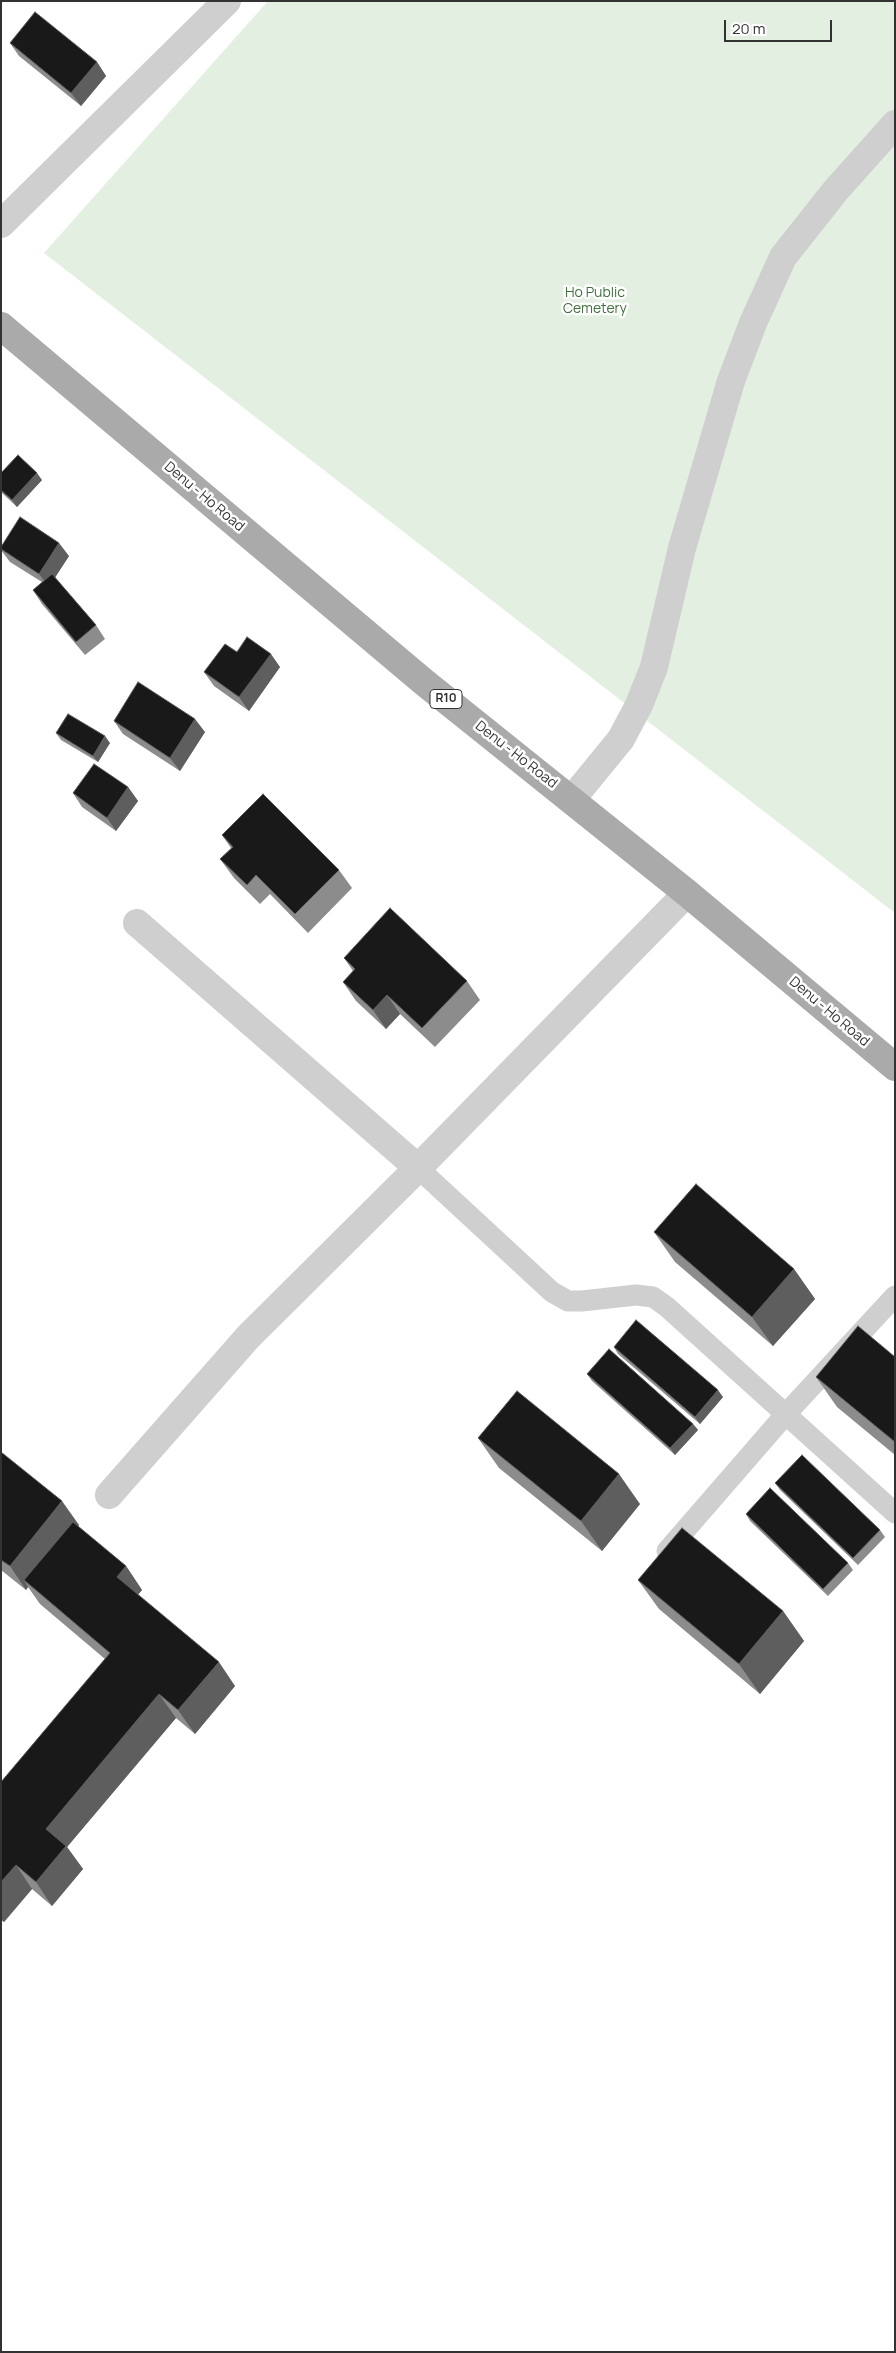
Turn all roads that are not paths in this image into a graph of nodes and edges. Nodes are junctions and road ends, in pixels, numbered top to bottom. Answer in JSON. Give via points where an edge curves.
{"nodes":[{"id":1,"x":227,"y":1,"type":"edge"},
{"id":2,"x":895,"y":124,"type":"edge"},
{"id":3,"x":1,"y":224,"type":"edge"},
{"id":4,"x":1,"y":326,"type":"edge"},
{"id":5,"x":572,"y":799,"type":"junction"},
{"id":6,"x":687,"y":893,"type":"junction"},
{"id":7,"x":137,"y":923,"type":"dead end"},
{"id":8,"x":895,"y":1067,"type":"edge"},
{"id":9,"x":418,"y":1168,"type":"junction"},
{"id":10,"x":895,"y":1296,"type":"edge"},
{"id":11,"x":786,"y":1415,"type":"junction"},
{"id":12,"x":109,"y":1495,"type":"dead end"},
{"id":13,"x":895,"y":1513,"type":"edge"},
{"id":14,"x":656,"y":1565,"type":"edge"}],
"edges":[{"from":1,"to":3,"type":"street"},
{"from":2,"to":5,"type":"street","via":[[836,190],[783,257],[730,381],[682,548],[654,667],[621,739]]},
{"from":4,"to":5,"type":"main road","name":"Denu - Ho Road","number":"R10","via":[[425,683]]},
{"from":5,"to":6,"type":"main road","name":"Denu - Ho Road","number":"R10"},
{"from":6,"to":8,"type":"main road","name":"Denu - Ho Road","number":"R10"},
{"from":6,"to":9,"type":"street"},
{"from":7,"to":9,"type":"street"},
{"from":9,"to":11,"type":"lane","via":[[552,1292],[568,1300],[582,1301],[636,1294],[653,1297]]},
{"from":9,"to":12,"type":"street","via":[[248,1337]]},
{"from":10,"to":11,"type":"lane"},
{"from":11,"to":13,"type":"lane"},
{"from":11,"to":14,"type":"lane"}]}
